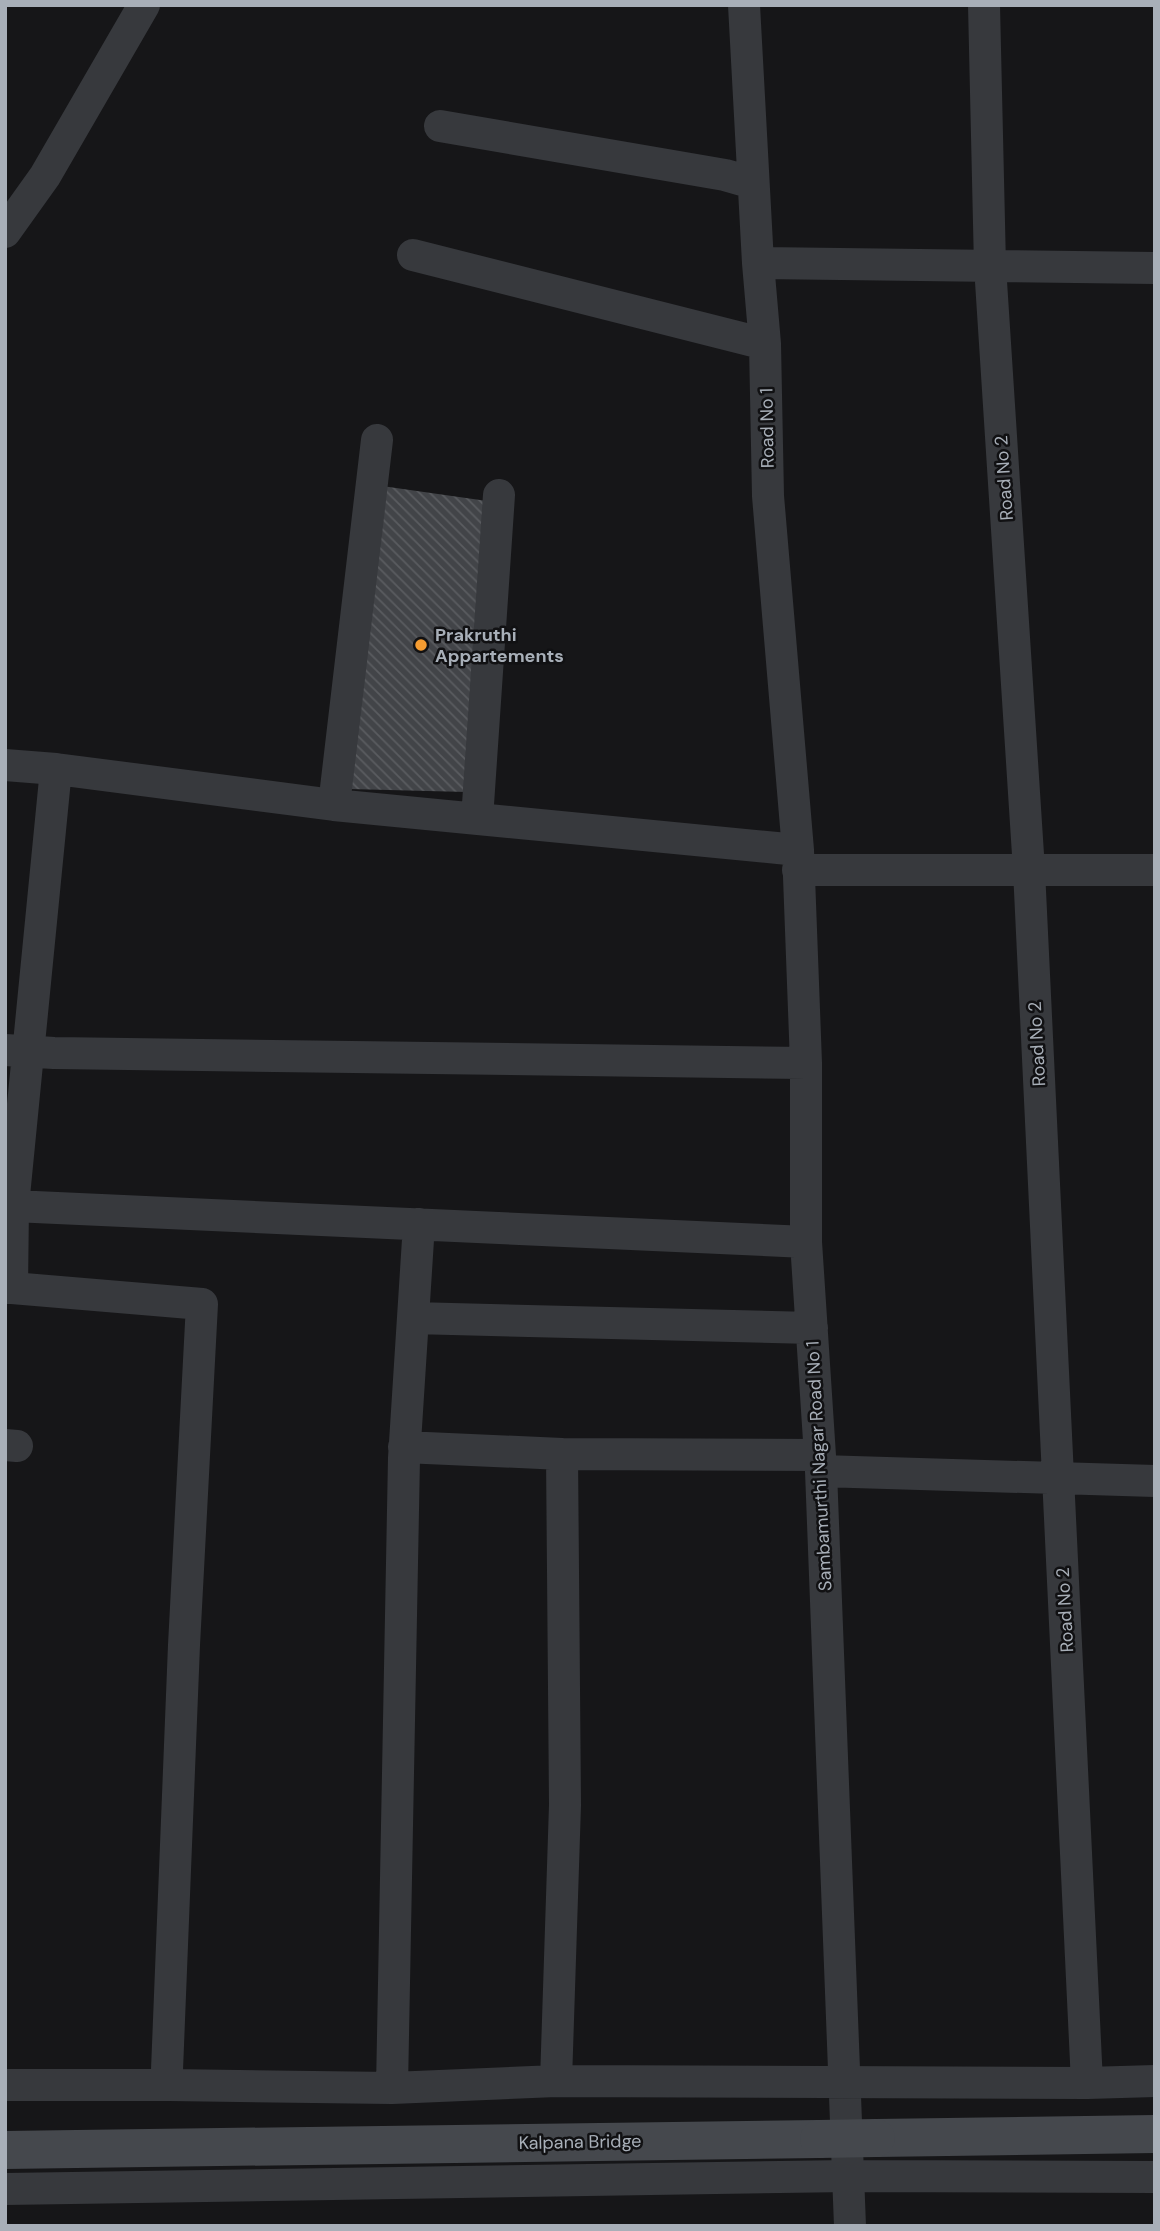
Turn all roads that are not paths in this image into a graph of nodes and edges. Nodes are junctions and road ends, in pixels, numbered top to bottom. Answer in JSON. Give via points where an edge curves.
{"nodes":[{"id":1,"x":144,"y":5,"type":"edge"},
{"id":2,"x":744,"y":5,"type":"edge"},
{"id":3,"x":984,"y":5,"type":"edge"},
{"id":4,"x":440,"y":126,"type":"dead end"},
{"id":5,"x":753,"y":183,"type":"junction"},
{"id":6,"x":5,"y":232,"type":"edge"},
{"id":7,"x":413,"y":255,"type":"dead end"},
{"id":8,"x":758,"y":263,"type":"junction"},
{"id":9,"x":990,"y":266,"type":"junction"},
{"id":10,"x":1155,"y":268,"type":"edge"},
{"id":11,"x":765,"y":344,"type":"junction"},
{"id":12,"x":377,"y":440,"type":"dead end"},
{"id":13,"x":499,"y":495,"type":"dead end"},
{"id":14,"x":5,"y":765,"type":"edge"},
{"id":15,"x":56,"y":769,"type":"junction"},
{"id":16,"x":334,"y":805,"type":"junction"},
{"id":17,"x":477,"y":819,"type":"junction"},
{"id":18,"x":798,"y":860,"type":"junction"},
{"id":19,"x":1029,"y":870,"type":"junction"},
{"id":20,"x":1155,"y":870,"type":"edge"},
{"id":21,"x":17,"y":1051,"type":"edge"},
{"id":22,"x":806,"y":1063,"type":"junction"},
{"id":23,"x":13,"y":1206,"type":"junction"},
{"id":24,"x":419,"y":1224,"type":"junction"},
{"id":25,"x":806,"y":1242,"type":"junction"},
{"id":26,"x":8,"y":1288,"type":"edge"},
{"id":27,"x":413,"y":1318,"type":"junction"},
{"id":28,"x":811,"y":1328,"type":"junction"},
{"id":29,"x":404,"y":1447,"type":"junction"},
{"id":30,"x":562,"y":1454,"type":"junction"},
{"id":31,"x":820,"y":1463,"type":"junction"},
{"id":32,"x":1059,"y":1479,"type":"junction"},
{"id":33,"x":1155,"y":1480,"type":"edge"},
{"id":34,"x":555,"y":2081,"type":"junction"},
{"id":35,"x":1155,"y":2081,"type":"edge"},
{"id":36,"x":846,"y":2082,"type":"junction"},
{"id":37,"x":1087,"y":2083,"type":"junction"},
{"id":38,"x":5,"y":2085,"type":"edge"},
{"id":39,"x":170,"y":2085,"type":"junction"},
{"id":40,"x":392,"y":2088,"type":"junction"},
{"id":41,"x":1155,"y":2134,"type":"edge"},
{"id":42,"x":5,"y":2150,"type":"edge"},
{"id":43,"x":849,"y":2176,"type":"junction"},
{"id":44,"x":1155,"y":2177,"type":"edge"},
{"id":45,"x":5,"y":2189,"type":"edge"},
{"id":46,"x":850,"y":2226,"type":"edge"}],
"edges":[{"from":1,"to":6,"type":"street","via":[[45,176]]},
{"from":2,"to":5,"type":"street","name":"Road No 1"},
{"from":3,"to":9,"type":"street","name":"Road No 2"},
{"from":4,"to":5,"type":"street","via":[[726,174]]},
{"from":5,"to":8,"type":"street","name":"Road No 1"},
{"from":7,"to":11,"type":"street"},
{"from":8,"to":9,"type":"street"},
{"from":8,"to":11,"type":"street","name":"Road No 1"},
{"from":9,"to":10,"type":"street"},
{"from":9,"to":19,"type":"street","name":"Road No 2"},
{"from":11,"to":18,"type":"street","name":"Road No 1","via":[[768,496]]},
{"from":12,"to":16,"type":"street"},
{"from":13,"to":17,"type":"street"},
{"from":14,"to":15,"type":"street"},
{"from":15,"to":16,"type":"street"},
{"from":15,"to":21,"type":"street"},
{"from":16,"to":17,"type":"street"},
{"from":17,"to":18,"type":"street"},
{"from":18,"to":19,"type":"street"},
{"from":18,"to":22,"type":"street","name":"Sambamurthi Nagar Road No 1"},
{"from":19,"to":20,"type":"street"},
{"from":19,"to":32,"type":"street","name":"Road No 2"},
{"from":21,"to":22,"type":"street"},
{"from":21,"to":23,"type":"street"},
{"from":22,"to":25,"type":"street","name":"Sambamurthi Nagar Road No 1"},
{"from":23,"to":24,"type":"street"},
{"from":23,"to":26,"type":"street"},
{"from":24,"to":25,"type":"street"},
{"from":24,"to":27,"type":"street"},
{"from":25,"to":28,"type":"street","name":"Sambamurthi Nagar Road No 1"},
{"from":26,"to":39,"type":"street","via":[[202,1304],[182,1686]]},
{"from":27,"to":28,"type":"street"},
{"from":27,"to":29,"type":"street"},
{"from":28,"to":31,"type":"street","name":"Sambamurthi Nagar Road No 1"},
{"from":29,"to":30,"type":"street"},
{"from":29,"to":40,"type":"street"},
{"from":30,"to":31,"type":"street"},
{"from":30,"to":34,"type":"street","via":[[565,1791]]},
{"from":31,"to":32,"type":"street"},
{"from":31,"to":36,"type":"street","name":"Sambamurthi Nagar Road No 1"},
{"from":32,"to":33,"type":"street"},
{"from":32,"to":37,"type":"street","name":"Road No 2"},
{"from":34,"to":36,"type":"street"},
{"from":34,"to":40,"type":"street"},
{"from":35,"to":37,"type":"street"},
{"from":36,"to":37,"type":"street"},
{"from":36,"to":43,"type":"street","name":"Sambamurthi Nagar Road No 1"},
{"from":38,"to":39,"type":"street"},
{"from":39,"to":40,"type":"street"},
{"from":41,"to":42,"type":"main road","name":"Kalpana Bridge","bridge":true},
{"from":43,"to":44,"type":"street"},
{"from":43,"to":45,"type":"street"},
{"from":43,"to":46,"type":"street","name":"Sambamurthi Nagar Road No 1"}]}
